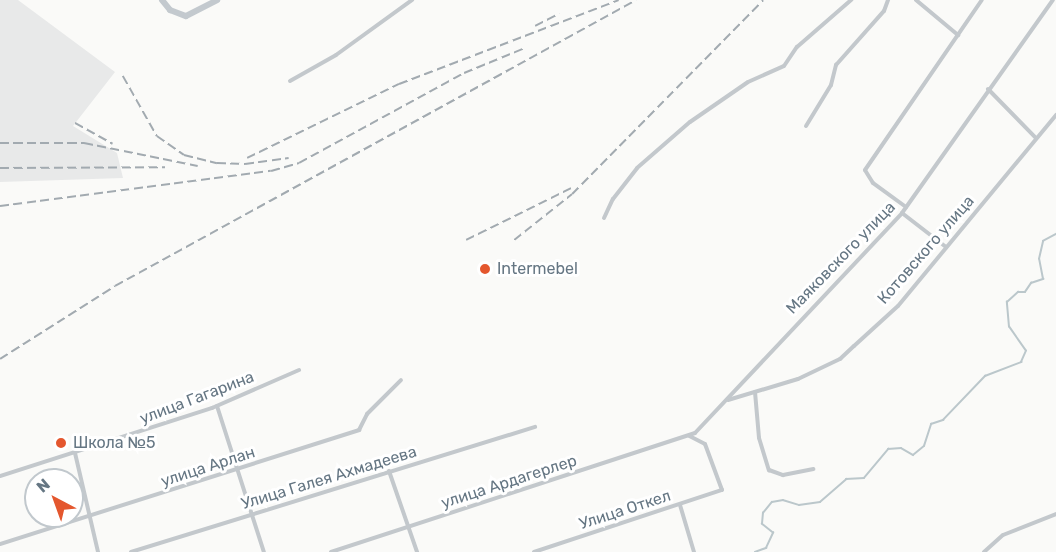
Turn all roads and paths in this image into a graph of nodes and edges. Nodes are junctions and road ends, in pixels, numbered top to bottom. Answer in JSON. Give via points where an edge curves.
{"nodes":[{"id":1,"x":162,"y":0,"type":"edge"},
{"id":2,"x":217,"y":0,"type":"edge"},
{"id":3,"x":412,"y":0,"type":"edge"},
{"id":4,"x":851,"y":0,"type":"edge"},
{"id":5,"x":888,"y":0,"type":"edge"},
{"id":6,"x":916,"y":0,"type":"edge"},
{"id":7,"x":982,"y":0,"type":"edge"},
{"id":8,"x":1053,"y":1,"type":"edge"},
{"id":9,"x":958,"y":35,"type":"junction"},
{"id":10,"x":290,"y":81,"type":"dead end"},
{"id":11,"x":988,"y":89,"type":"junction"},
{"id":12,"x":1056,"y":115,"type":"edge"},
{"id":13,"x":806,"y":126,"type":"dead end"},
{"id":14,"x":1036,"y":138,"type":"junction"},
{"id":15,"x":906,"y":207,"type":"junction"},
{"id":16,"x":902,"y":213,"type":"junction"},
{"id":17,"x":604,"y":218,"type":"dead end"},
{"id":18,"x":946,"y":248,"type":"junction"},
{"id":19,"x":299,"y":370,"type":"dead end"},
{"id":20,"x":401,"y":380,"type":"dead end"},
{"id":21,"x":755,"y":392,"type":"junction"},
{"id":22,"x":728,"y":400,"type":"junction"},
{"id":23,"x":217,"y":406,"type":"junction"},
{"id":24,"x":535,"y":427,"type":"dead end"},
{"id":25,"x":695,"y":433,"type":"joint"},
{"id":26,"x":689,"y":436,"type":"junction"},
{"id":27,"x":75,"y":453,"type":"junction"},
{"id":28,"x":813,"y":469,"type":"dead end"},
{"id":29,"x":240,"y":470,"type":"junction"},
{"id":30,"x":389,"y":471,"type":"junction"},
{"id":31,"x":0,"y":476,"type":"edge"},
{"id":32,"x":680,"y":505,"type":"junction"},
{"id":33,"x":1056,"y":514,"type":"edge"},
{"id":34,"x":252,"y":515,"type":"junction"},
{"id":35,"x":89,"y":516,"type":"junction"},
{"id":36,"x":406,"y":528,"type":"junction"},
{"id":37,"x":0,"y":544,"type":"edge"},
{"id":38,"x":98,"y":552,"type":"edge"},
{"id":39,"x":130,"y":552,"type":"edge"},
{"id":40,"x":264,"y":552,"type":"edge"},
{"id":41,"x":331,"y":552,"type":"edge"},
{"id":42,"x":417,"y":552,"type":"edge"},
{"id":43,"x":534,"y":552,"type":"edge"},
{"id":44,"x":694,"y":552,"type":"edge"},
{"id":45,"x":984,"y":552,"type":"edge"}],
"edges":[{"from":1,"to":2,"type":"main road","via":[[176,14],[191,15]]},
{"from":3,"to":10,"type":"street","via":[[336,55]]},
{"from":4,"to":17,"type":"street","via":[[797,47],[784,66],[748,82],[690,122],[637,168]]},
{"from":5,"to":13,"type":"street","via":[[884,11],[836,65],[831,85]]},
{"from":6,"to":9,"type":"street"},
{"from":7,"to":9,"type":"street"},
{"from":8,"to":11,"type":"street","name":"Маяковского улица"},
{"from":9,"to":15,"type":"street","via":[[867,166],[866,176]]},
{"from":11,"to":14,"type":"street"},
{"from":11,"to":15,"type":"street","name":"Маяковского улица"},
{"from":12,"to":14,"type":"street","name":"Котовского улица"},
{"from":14,"to":18,"type":"street","name":"Котовского улица"},
{"from":15,"to":16,"type":"street","name":"Маяковского улица"},
{"from":16,"to":18,"type":"street"},
{"from":16,"to":22,"type":"street","name":"Маяковского улица","via":[[777,341],[753,375]]},
{"from":18,"to":21,"type":"street","name":"Котовского улица","via":[[898,306],[840,358],[798,379]]},
{"from":19,"to":23,"type":"street","name":"улица Гагарина"},
{"from":20,"to":29,"type":"street","name":"улица Арлан","via":[[367,414],[358,429]]},
{"from":21,"to":22,"type":"street","name":"Котовского улица"},
{"from":21,"to":28,"type":"street","via":[[759,438],[769,470],[783,475]]},
{"from":22,"to":25,"type":"street","name":"Маяковского улица"},
{"from":23,"to":27,"type":"street","name":"улица Гагарина"},
{"from":23,"to":29,"type":"street"},
{"from":24,"to":30,"type":"street","name":"Улица Галея Ахмадеева"},
{"from":25,"to":26,"type":"street","name":"улица Ардагерлер"},
{"from":26,"to":32,"type":"street","name":"Улица Откел","via":[[705,444],[722,490]]},
{"from":26,"to":36,"type":"street","name":"улица Ардагерлер"},
{"from":27,"to":31,"type":"street","name":"улица Гагарина"},
{"from":27,"to":35,"type":"street"},
{"from":29,"to":34,"type":"street"},
{"from":29,"to":35,"type":"street","name":"улица Арлан"},
{"from":30,"to":34,"type":"street","name":"Улица Галея Ахмадеева"},
{"from":30,"to":36,"type":"street"},
{"from":32,"to":43,"type":"street","name":"Улица Откел"},
{"from":32,"to":44,"type":"street"},
{"from":33,"to":45,"type":"street","via":[[1003,535]]},
{"from":34,"to":39,"type":"street","name":"Улица Галея Ахмадеева"},
{"from":34,"to":40,"type":"street"},
{"from":35,"to":37,"type":"street","name":"улица Арлан"},
{"from":35,"to":38,"type":"street"},
{"from":36,"to":41,"type":"street","name":"улица Ардагерлер"},
{"from":36,"to":42,"type":"street"}]}
